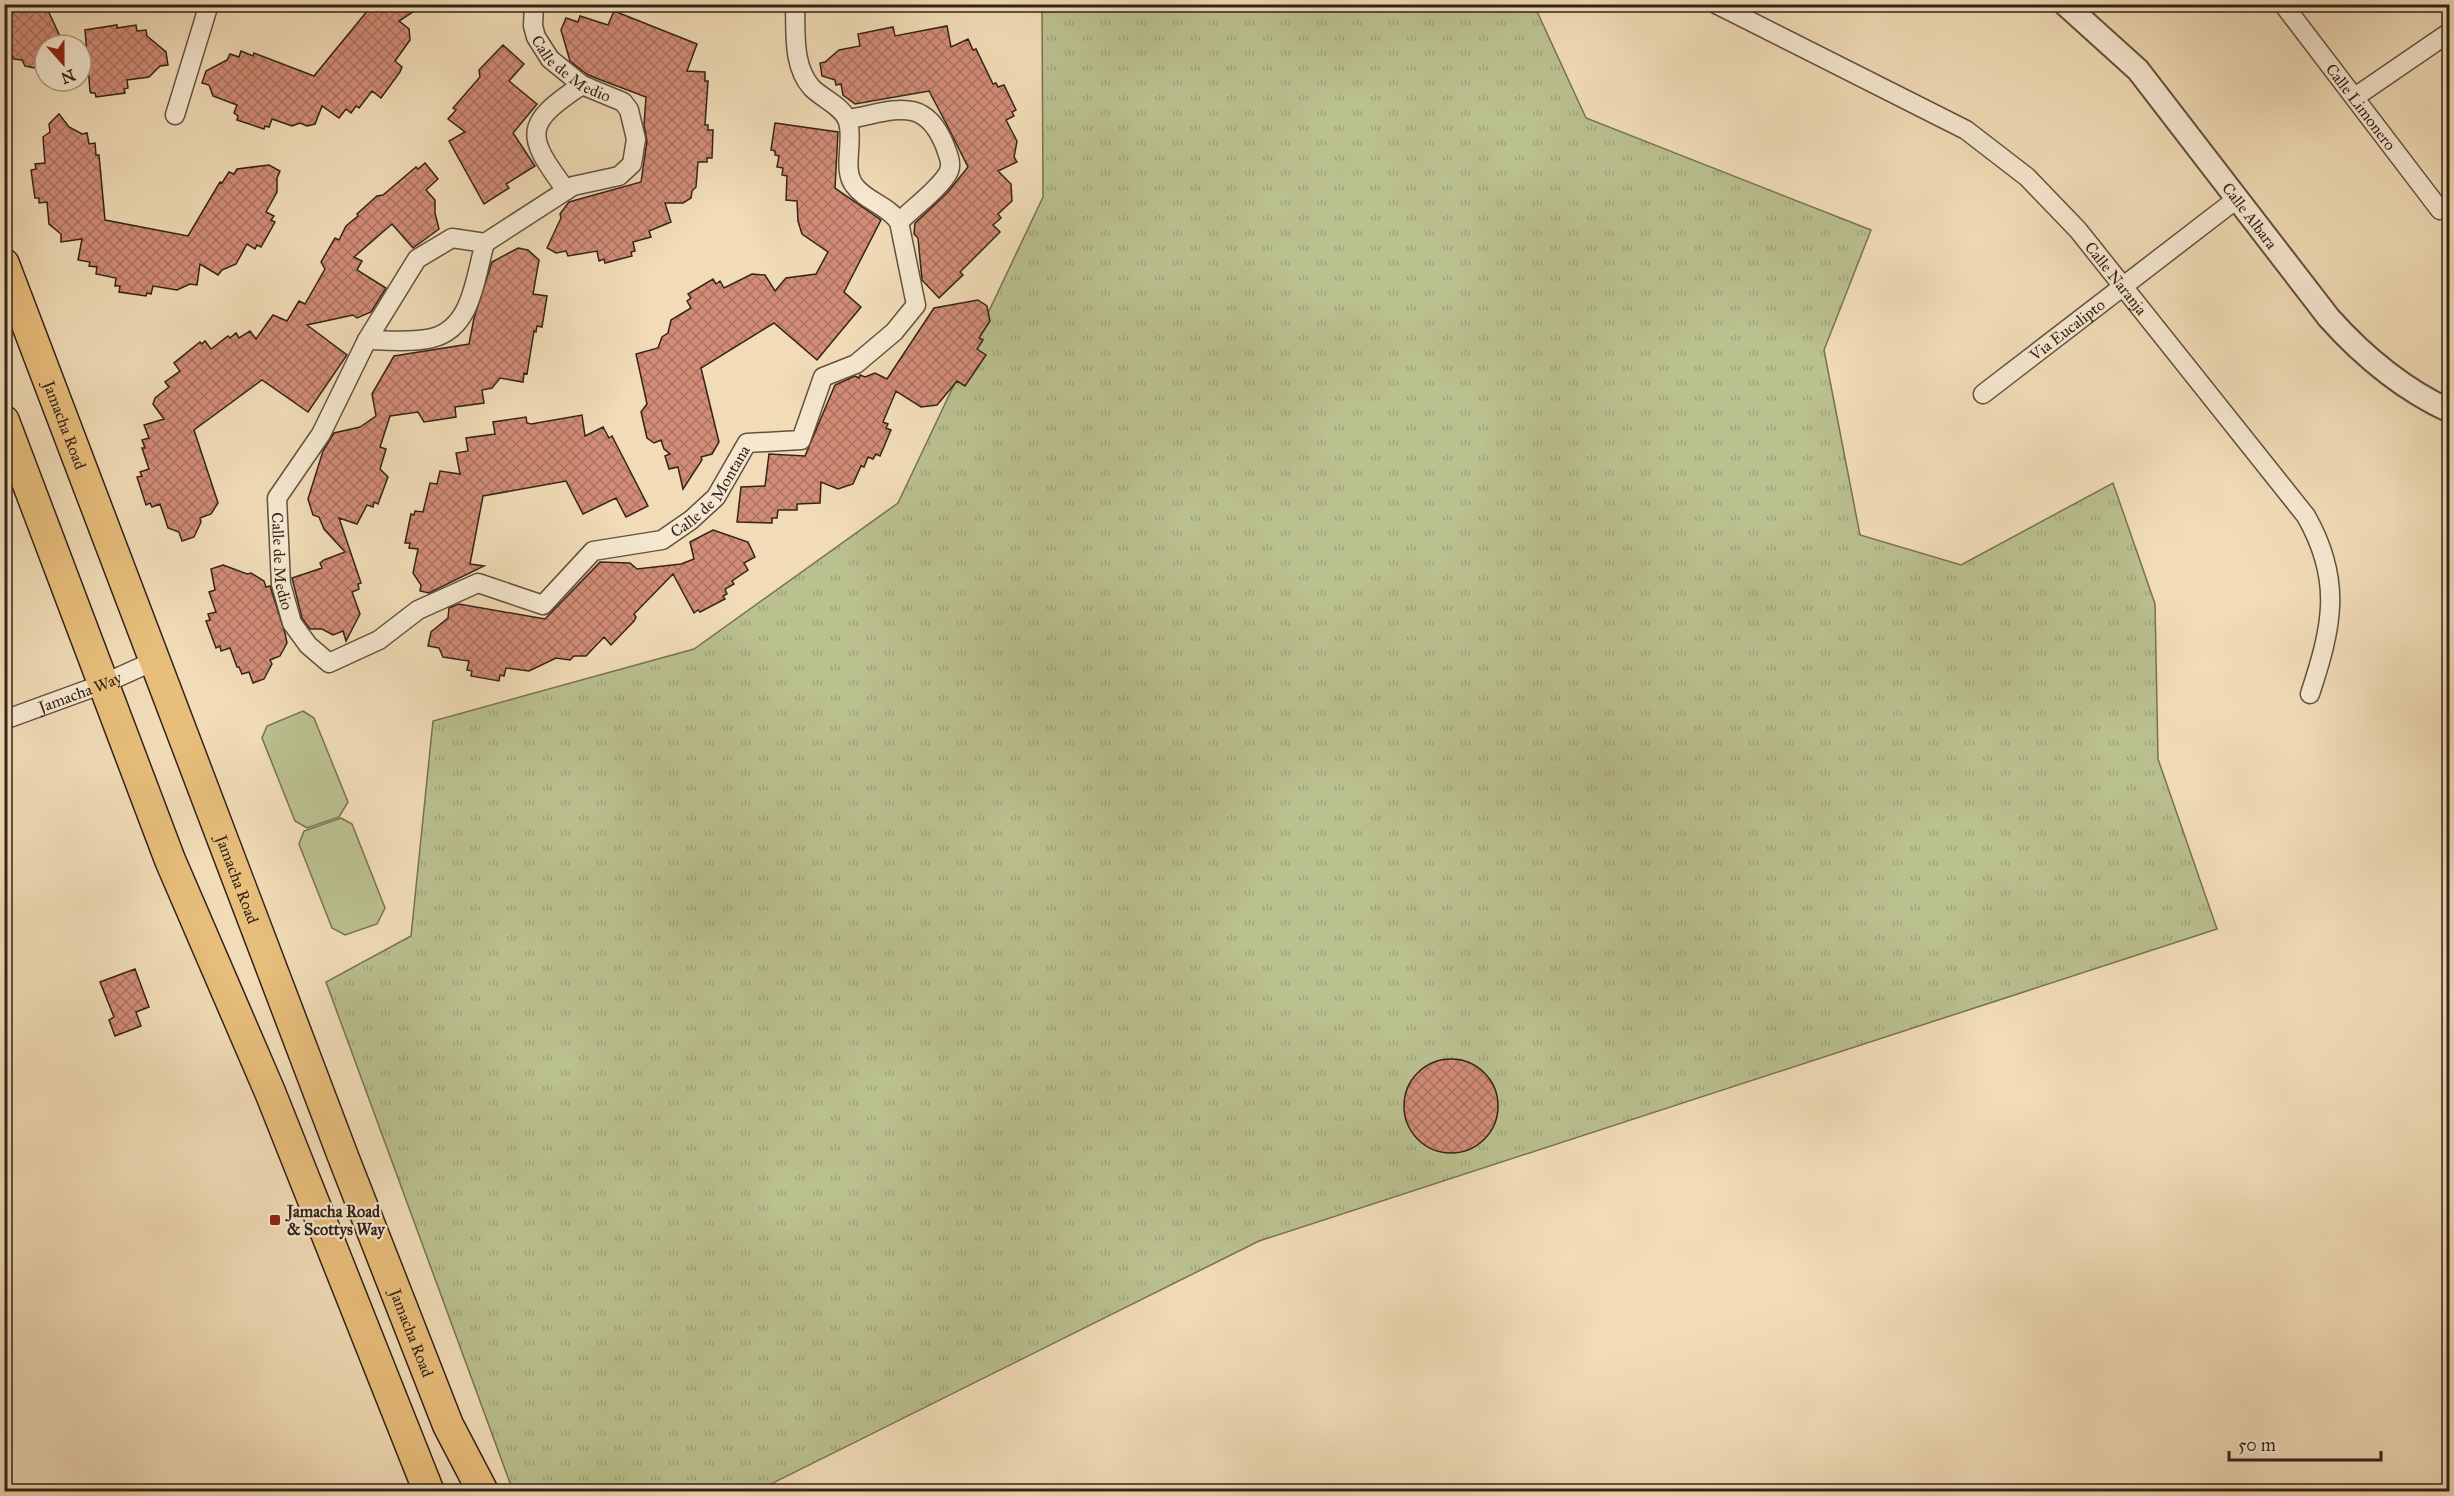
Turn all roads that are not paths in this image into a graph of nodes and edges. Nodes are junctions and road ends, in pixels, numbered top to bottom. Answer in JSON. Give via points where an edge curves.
{"nodes":[{"id":1,"x":209,"y":4,"type":"edge"},
{"id":2,"x":534,"y":4,"type":"edge"},
{"id":3,"x":795,"y":4,"type":"edge"},
{"id":4,"x":1716,"y":4,"type":"edge"},
{"id":5,"x":2065,"y":4,"type":"edge"},
{"id":6,"x":2283,"y":4,"type":"edge"},
{"id":7,"x":2450,"y":32,"type":"edge"},
{"id":8,"x":582,"y":84,"type":"junction"},
{"id":9,"x":2355,"y":97,"type":"junction"},
{"id":10,"x":175,"y":115,"type":"dead end"},
{"id":11,"x":848,"y":119,"type":"junction"},
{"id":12,"x":566,"y":190,"type":"junction"},
{"id":13,"x":2238,"y":198,"type":"junction"},
{"id":14,"x":2440,"y":210,"type":"dead end"},
{"id":15,"x":899,"y":222,"type":"junction"},
{"id":16,"x":485,"y":243,"type":"junction"},
{"id":17,"x":4,"y":264,"type":"edge"},
{"id":18,"x":2122,"y":286,"type":"junction"},
{"id":19,"x":367,"y":340,"type":"junction"},
{"id":20,"x":1983,"y":394,"type":"dead end"},
{"id":21,"x":2450,"y":411,"type":"edge"},
{"id":22,"x":4,"y":422,"type":"edge"},
{"id":23,"x":379,"y":640,"type":"joint"},
{"id":24,"x":154,"y":661,"type":"junction"},
{"id":25,"x":103,"y":684,"type":"junction"},
{"id":26,"x":2310,"y":694,"type":"dead end"},
{"id":27,"x":4,"y":720,"type":"edge"},
{"id":28,"x":295,"y":1032,"type":"junction"},
{"id":29,"x":270,"y":1092,"type":"junction"},
{"id":30,"x":429,"y":1491,"type":"edge"},
{"id":31,"x":483,"y":1491,"type":"edge"}],
"edges":[{"from":1,"to":10,"type":"street"},
{"from":2,"to":8,"type":"street","name":"Calle de Medio","via":[[533,26],[542,49]]},
{"from":3,"to":11,"type":"street","via":[[797,55],[804,75]]},
{"from":4,"to":18,"type":"street","name":"Calle Naranja","via":[[1966,130],[2055,203]]},
{"from":5,"to":13,"type":"street","name":"Calle Albara","via":[[2138,70]]},
{"from":6,"to":9,"type":"street","name":"Calle Limonero"},
{"from":7,"to":9,"type":"street"},
{"from":8,"to":12,"type":"street","via":[[554,104],[537,125],[539,154]]},
{"from":8,"to":12,"type":"street","name":"Calle de Medio","via":[[623,102],[635,129],[632,164],[619,176]]},
{"from":9,"to":14,"type":"street","name":"Calle Limonero"},
{"from":11,"to":15,"type":"street","via":[[854,185],[893,212]]},
{"from":11,"to":15,"type":"street","via":[[909,109],[924,116],[941,137],[950,160],[947,175]]},
{"from":12,"to":16,"type":"street","name":"Calle de Medio"},
{"from":13,"to":18,"type":"street","name":"Via Eucalipto"},
{"from":13,"to":21,"type":"street","name":"Calle Albara","via":[[2348,339],[2391,377]]},
{"from":15,"to":23,"type":"street","name":"Calle de Montana","via":[[916,305],[894,332],[856,364],[823,377],[801,440],[747,443],[716,497],[691,520],[662,540],[593,551],[543,605],[478,583],[418,610]]},
{"from":16,"to":19,"type":"street","name":"Calle de Medio","via":[[452,238],[417,259]]},
{"from":16,"to":19,"type":"street","via":[[465,314],[448,331],[430,339]]},
{"from":17,"to":24,"type":"main road","name":"Jamacha Road"},
{"from":18,"to":20,"type":"street","name":"Via Eucalipto"},
{"from":18,"to":26,"type":"street","name":"Calle Naranja","via":[[2306,516],[2318,537],[2329,575],[2331,617]]},
{"from":19,"to":23,"type":"street","name":"Calle de Medio","via":[[321,434],[277,498],[281,584],[292,623],[308,645],[329,663]]},
{"from":22,"to":25,"type":"main road"},
{"from":24,"to":25,"type":"street","name":"Jamacha Way"},
{"from":24,"to":28,"type":"main road","name":"Jamacha Road"},
{"from":25,"to":27,"type":"street","name":"Jamacha Way"},
{"from":25,"to":29,"type":"main road","via":[[170,860]]},
{"from":28,"to":29,"type":"main road"},
{"from":28,"to":31,"type":"main road","name":"Jamacha Road","via":[[448,1425]]},
{"from":29,"to":30,"type":"main road"}]}
